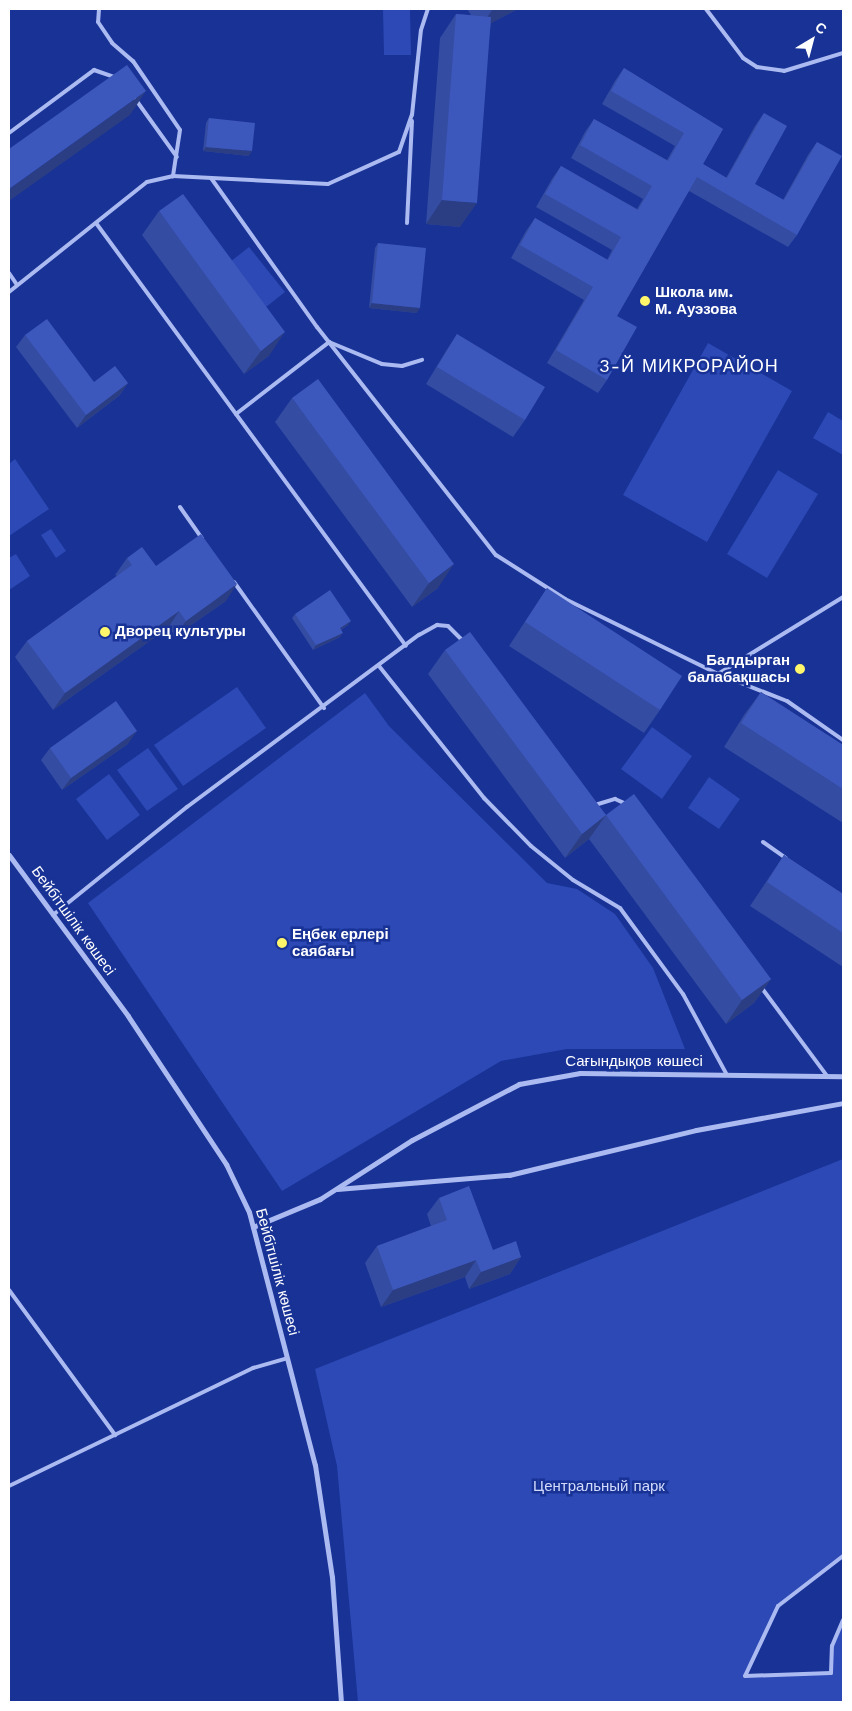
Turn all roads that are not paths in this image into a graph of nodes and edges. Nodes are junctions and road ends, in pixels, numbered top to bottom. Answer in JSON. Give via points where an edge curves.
{"nodes":[{"id":1,"x":99,"y":9,"type":"edge"},
{"id":2,"x":428,"y":9,"type":"edge"},
{"id":3,"x":706,"y":9,"type":"edge"},
{"id":4,"x":843,"y":53,"type":"edge"},
{"id":5,"x":124,"y":82,"type":"edge"},
{"id":6,"x":134,"y":97,"type":"edge"},
{"id":7,"x":412,"y":115,"type":"junction"},
{"id":8,"x":9,"y":133,"type":"edge"},
{"id":9,"x":177,"y":157,"type":"junction"},
{"id":10,"x":173,"y":176,"type":"junction"},
{"id":11,"x":212,"y":178,"type":"junction"},
{"id":12,"x":96,"y":223,"type":"junction"},
{"id":13,"x":407,"y":223,"type":"dead end"},
{"id":14,"x":9,"y":273,"type":"edge"},
{"id":15,"x":17,"y":285,"type":"junction"},
{"id":16,"x":9,"y":292,"type":"edge"},
{"id":17,"x":329,"y":342,"type":"junction"},
{"id":18,"x":422,"y":360,"type":"dead end"},
{"id":19,"x":236,"y":414,"type":"junction"},
{"id":20,"x":180,"y":507,"type":"dead end"},
{"id":21,"x":208,"y":547,"type":"edge"},
{"id":22,"x":231,"y":579,"type":"edge"},
{"id":23,"x":843,"y":597,"type":"edge"},
{"id":24,"x":406,"y":646,"type":"junction"},
{"id":25,"x":469,"y":648,"type":"edge"},
{"id":26,"x":379,"y":666,"type":"junction"},
{"id":27,"x":718,"y":674,"type":"junction"},
{"id":28,"x":324,"y":708,"type":"junction"},
{"id":29,"x":843,"y":740,"type":"edge"},
{"id":30,"x":588,"y":800,"type":"edge"},
{"id":31,"x":630,"y":809,"type":"edge"},
{"id":32,"x":763,"y":842,"type":"dead end"},
{"id":33,"x":9,"y":857,"type":"edge"},
{"id":34,"x":795,"y":864,"type":"edge"},
{"id":35,"x":53,"y":915,"type":"junction"},
{"id":36,"x":759,"y":983,"type":"edge"},
{"id":37,"x":727,"y":1075,"type":"junction"},
{"id":38,"x":827,"y":1076,"type":"junction"},
{"id":39,"x":843,"y":1076,"type":"edge"},
{"id":40,"x":843,"y":1103,"type":"edge"},
{"id":41,"x":334,"y":1190,"type":"junction"},
{"id":42,"x":253,"y":1227,"type":"junction"},
{"id":43,"x":9,"y":1290,"type":"edge"},
{"id":44,"x":287,"y":1358,"type":"junction"},
{"id":45,"x":115,"y":1435,"type":"junction"},
{"id":46,"x":9,"y":1486,"type":"edge"},
{"id":47,"x":843,"y":1556,"type":"edge"},
{"id":48,"x":843,"y":1620,"type":"edge"},
{"id":49,"x":341,"y":1702,"type":"edge"}],
"edges":[{"from":1,"to":9,"type":"lane","via":[[98,22],[112,43],[134,61],[180,130]]},
{"from":2,"to":7,"type":"lane","via":[[421,30]]},
{"from":3,"to":4,"type":"lane","via":[[743,58],[757,66],[784,71]]},
{"from":5,"to":8,"type":"lane","via":[[109,72],[94,70]]},
{"from":6,"to":9,"type":"lane"},
{"from":7,"to":11,"type":"lane","via":[[399,152],[328,184]]},
{"from":7,"to":13,"type":"lane"},
{"from":9,"to":10,"type":"lane"},
{"from":10,"to":11,"type":"lane"},
{"from":10,"to":12,"type":"lane","via":[[147,182]]},
{"from":11,"to":17,"type":"lane"},
{"from":12,"to":15,"type":"lane"},
{"from":12,"to":19,"type":"lane"},
{"from":14,"to":15,"type":"lane"},
{"from":15,"to":16,"type":"lane"},
{"from":17,"to":18,"type":"lane","via":[[382,364],[402,366]]},
{"from":17,"to":19,"type":"lane"},
{"from":17,"to":27,"type":"lane","via":[[496,554],[565,599]]},
{"from":19,"to":24,"type":"lane"},
{"from":20,"to":21,"type":"lane"},
{"from":22,"to":28,"type":"lane"},
{"from":23,"to":27,"type":"lane"},
{"from":24,"to":25,"type":"lane","via":[[437,625],[457,632]]},
{"from":24,"to":26,"type":"lane"},
{"from":26,"to":28,"type":"lane"},
{"from":26,"to":37,"type":"lane","via":[[484,798],[531,846],[573,880],[620,908],[683,994]]},
{"from":27,"to":29,"type":"lane","via":[[787,701]]},
{"from":28,"to":35,"type":"lane","via":[[187,807]]},
{"from":30,"to":31,"type":"lane","via":[[601,806],[621,799]]},
{"from":32,"to":34,"type":"lane"},
{"from":33,"to":35,"type":"street","name":"Бейбітшілік көшесі"},
{"from":35,"to":42,"type":"street","name":"Бейбітшілік көшесі","via":[[128,1016],[226,1164]]},
{"from":36,"to":38,"type":"lane"},
{"from":37,"to":38,"type":"street","name":"Сағындықов көшесі"},
{"from":37,"to":41,"type":"street","name":"Сағындықов көшесі","via":[[580,1073],[519,1084],[412,1140]]},
{"from":38,"to":39,"type":"street","name":"Сағындықов көшесі"},
{"from":40,"to":41,"type":"street","name":"Сағындықов көшесі","via":[[696,1130],[509,1174]]},
{"from":41,"to":42,"type":"street","name":"Сағындықов көшесі"},
{"from":42,"to":44,"type":"street","name":"Бейбітшілік көшесі"},
{"from":43,"to":45,"type":"lane"},
{"from":44,"to":45,"type":"lane","via":[[253,1368]]},
{"from":44,"to":49,"type":"street","name":"Бейбітшілік көшесі","via":[[325,1522]]},
{"from":45,"to":46,"type":"lane"},
{"from":47,"to":48,"type":"lane","via":[[778,1606],[745,1676],[831,1673],[832,1646]]}]}
